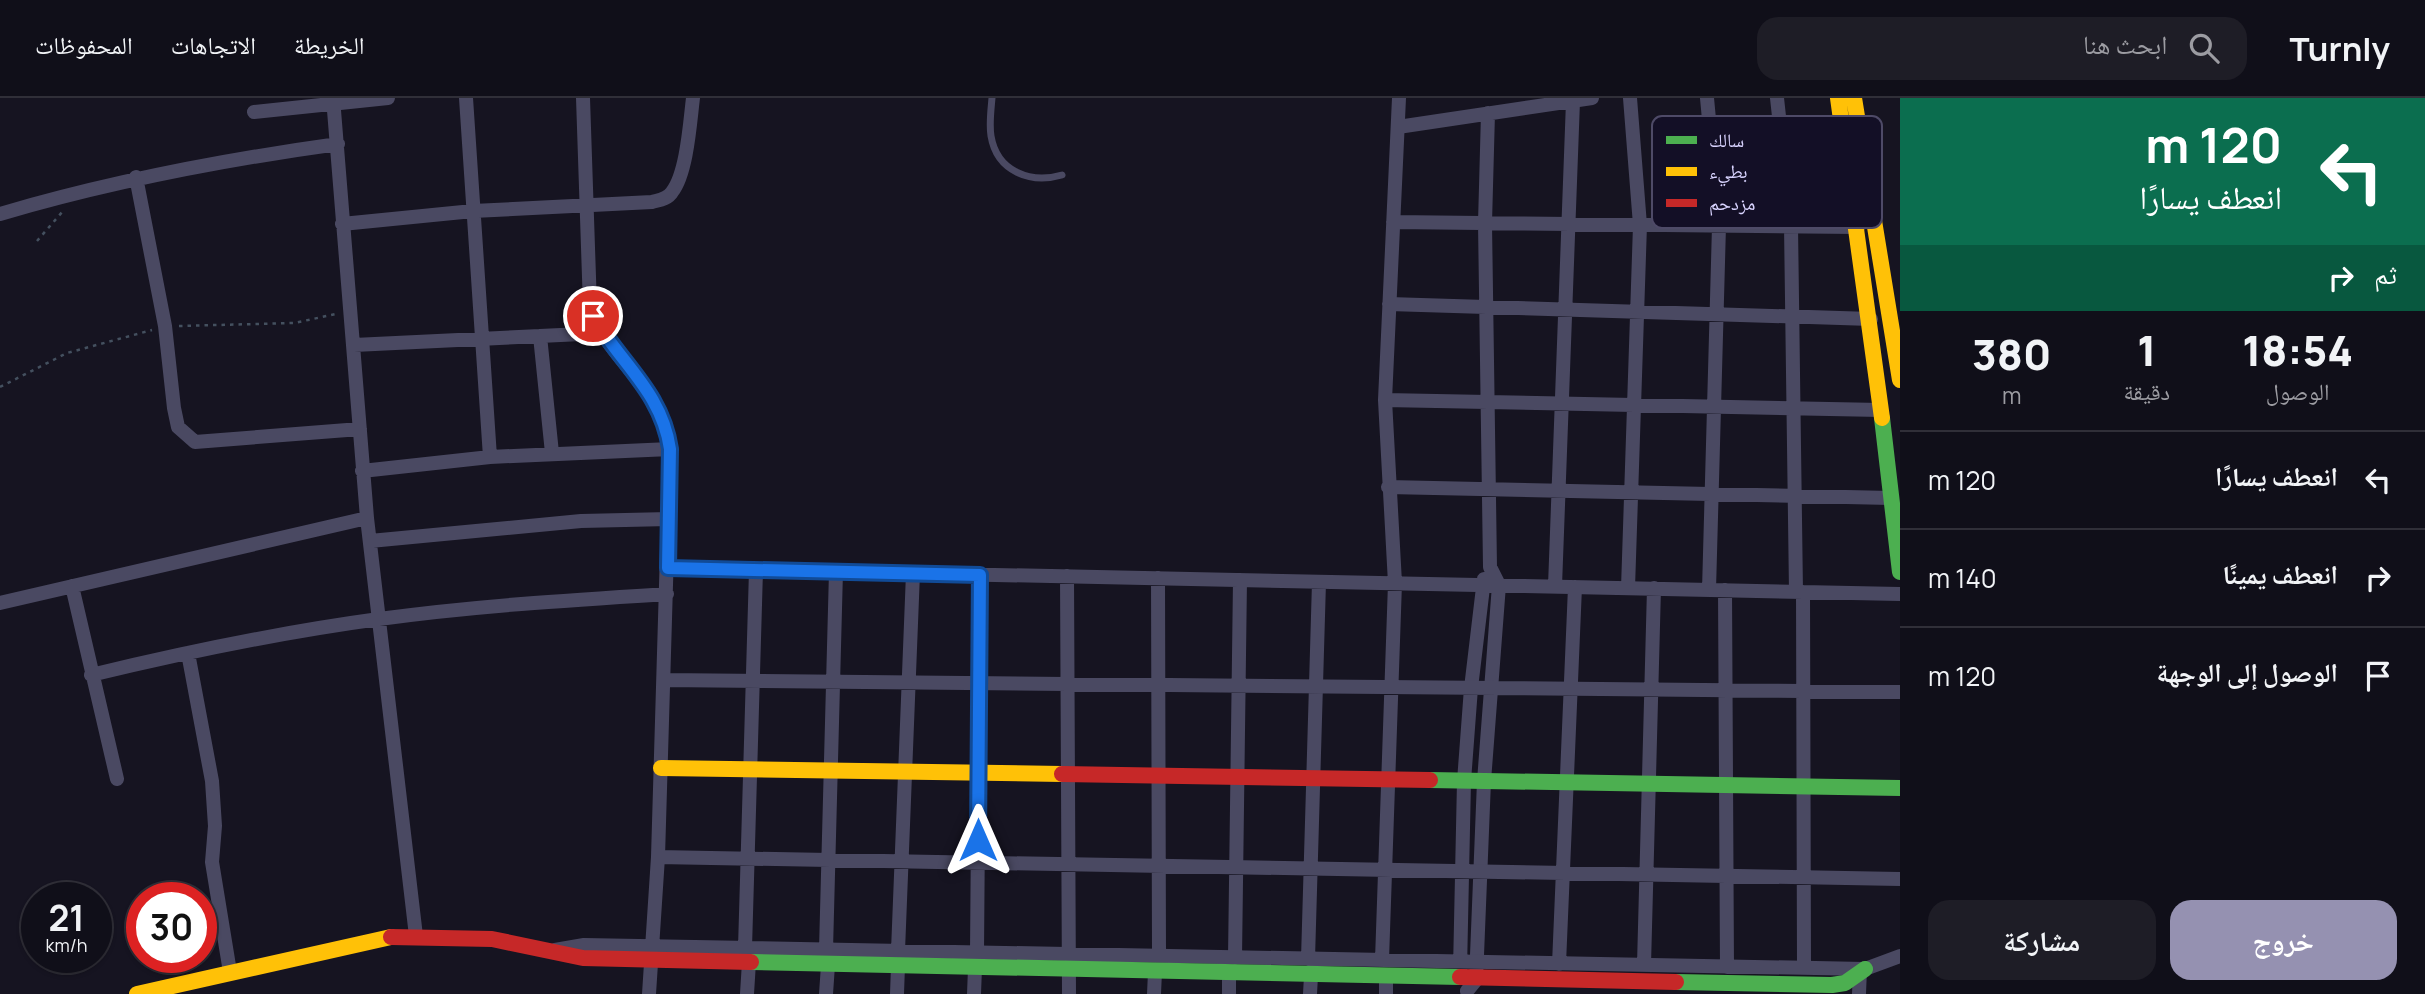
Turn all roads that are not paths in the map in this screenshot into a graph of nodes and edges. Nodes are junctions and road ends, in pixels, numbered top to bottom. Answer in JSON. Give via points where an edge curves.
{"nodes":[{"id":1,"x":387,"y":98,"type":"edge"},
{"id":2,"x":466,"y":98,"type":"edge"},
{"id":3,"x":583,"y":98,"type":"edge"},
{"id":4,"x":692,"y":98,"type":"edge"},
{"id":5,"x":992,"y":98,"type":"edge"},
{"id":6,"x":1399,"y":98,"type":"edge"},
{"id":7,"x":1592,"y":98,"type":"edge"},
{"id":8,"x":1630,"y":98,"type":"edge"},
{"id":9,"x":1707,"y":98,"type":"edge"},
{"id":10,"x":1777,"y":98,"type":"edge"},
{"id":11,"x":1838,"y":98,"type":"edge"},
{"id":12,"x":1854,"y":98,"type":"edge"},
{"id":13,"x":333,"y":101,"type":"edge"},
{"id":14,"x":1573,"y":101,"type":"junction"},
{"id":15,"x":1497,"y":108,"type":"edge"},
{"id":16,"x":254,"y":112,"type":"dead end"},
{"id":17,"x":1709,"y":116,"type":"edge"},
{"id":18,"x":1779,"y":116,"type":"edge"},
{"id":19,"x":1841,"y":116,"type":"edge"},
{"id":20,"x":1857,"y":116,"type":"edge"},
{"id":21,"x":1398,"y":127,"type":"junction"},
{"id":22,"x":338,"y":144,"type":"junction"},
{"id":23,"x":1062,"y":175,"type":"dead end"},
{"id":24,"x":136,"y":177,"type":"junction"},
{"id":25,"x":585,"y":206,"type":"junction"},
{"id":26,"x":473,"y":211,"type":"junction"},
{"id":27,"x":0,"y":214,"type":"edge"},
{"id":28,"x":1393,"y":222,"type":"junction"},
{"id":29,"x":1485,"y":223,"type":"junction"},
{"id":30,"x":342,"y":224,"type":"junction"},
{"id":31,"x":1568,"y":224,"type":"junction"},
{"id":32,"x":1640,"y":225,"type":"junction"},
{"id":33,"x":1652,"y":225,"type":"edge"},
{"id":34,"x":1719,"y":228,"type":"edge"},
{"id":35,"x":1791,"y":228,"type":"edge"},
{"id":36,"x":1858,"y":228,"type":"edge"},
{"id":37,"x":1878,"y":228,"type":"edge"},
{"id":38,"x":1389,"y":304,"type":"junction"},
{"id":39,"x":1486,"y":307,"type":"junction"},
{"id":40,"x":1565,"y":309,"type":"junction"},
{"id":41,"x":1637,"y":312,"type":"junction"},
{"id":42,"x":1717,"y":314,"type":"junction"},
{"id":43,"x":1793,"y":317,"type":"junction"},
{"id":44,"x":1871,"y":319,"type":"junction"},
{"id":45,"x":603,"y":333,"type":"junction"},
{"id":46,"x":540,"y":337,"type":"junction"},
{"id":47,"x":481,"y":338,"type":"junction"},
{"id":48,"x":1898,"y":340,"type":"edge"},
{"id":49,"x":354,"y":345,"type":"junction"},
{"id":50,"x":1900,"y":380,"type":"edge"},
{"id":51,"x":1385,"y":400,"type":"junction"},
{"id":52,"x":1488,"y":402,"type":"junction"},
{"id":53,"x":1562,"y":404,"type":"junction"},
{"id":54,"x":1634,"y":405,"type":"junction"},
{"id":55,"x":1714,"y":407,"type":"junction"},
{"id":56,"x":1794,"y":408,"type":"junction"},
{"id":57,"x":1881,"y":410,"type":"junction"},
{"id":58,"x":360,"y":429,"type":"junction"},
{"id":59,"x":670,"y":449,"type":"junction"},
{"id":60,"x":551,"y":453,"type":"junction"},
{"id":61,"x":490,"y":457,"type":"junction"},
{"id":62,"x":362,"y":471,"type":"junction"},
{"id":63,"x":1388,"y":488,"type":"junction"},
{"id":64,"x":1489,"y":490,"type":"junction"},
{"id":65,"x":1559,"y":491,"type":"junction"},
{"id":66,"x":1631,"y":493,"type":"junction"},
{"id":67,"x":1712,"y":495,"type":"junction"},
{"id":68,"x":1795,"y":496,"type":"junction"},
{"id":69,"x":1891,"y":498,"type":"junction"},
{"id":70,"x":367,"y":519,"type":"junction"},
{"id":71,"x":669,"y":519,"type":"junction"},
{"id":72,"x":370,"y":541,"type":"junction"},
{"id":73,"x":1490,"y":567,"type":"junction"},
{"id":74,"x":668,"y":568,"type":"junction"},
{"id":75,"x":756,"y":570,"type":"junction"},
{"id":76,"x":836,"y":571,"type":"junction"},
{"id":77,"x":1900,"y":572,"type":"edge"},
{"id":78,"x":913,"y":573,"type":"junction"},
{"id":79,"x":980,"y":575,"type":"junction"},
{"id":80,"x":1067,"y":576,"type":"junction"},
{"id":81,"x":1158,"y":578,"type":"junction"},
{"id":82,"x":1240,"y":580,"type":"junction"},
{"id":83,"x":1319,"y":582,"type":"junction"},
{"id":84,"x":1395,"y":583,"type":"junction"},
{"id":85,"x":1481,"y":585,"type":"junction"},
{"id":86,"x":1499,"y":585,"type":"junction"},
{"id":87,"x":72,"y":586,"type":"junction"},
{"id":88,"x":1555,"y":586,"type":"junction"},
{"id":89,"x":1575,"y":587,"type":"junction"},
{"id":90,"x":1628,"y":588,"type":"junction"},
{"id":91,"x":1654,"y":588,"type":"junction"},
{"id":92,"x":1709,"y":590,"type":"junction"},
{"id":93,"x":1725,"y":590,"type":"junction"},
{"id":94,"x":1800,"y":592,"type":"junction"},
{"id":95,"x":667,"y":594,"type":"junction"},
{"id":96,"x":1900,"y":594,"type":"edge"},
{"id":97,"x":0,"y":603,"type":"edge"},
{"id":98,"x":379,"y":619,"type":"junction"},
{"id":99,"x":188,"y":653,"type":"junction"},
{"id":100,"x":91,"y":675,"type":"junction"},
{"id":101,"x":664,"y":680,"type":"junction"},
{"id":102,"x":753,"y":681,"type":"junction"},
{"id":103,"x":833,"y":682,"type":"junction"},
{"id":104,"x":909,"y":682,"type":"junction"},
{"id":105,"x":979,"y":683,"type":"junction"},
{"id":106,"x":1068,"y":684,"type":"junction"},
{"id":107,"x":1158,"y":685,"type":"junction"},
{"id":108,"x":1239,"y":686,"type":"junction"},
{"id":109,"x":1316,"y":686,"type":"junction"},
{"id":110,"x":1391,"y":687,"type":"junction"},
{"id":111,"x":1471,"y":688,"type":"junction"},
{"id":112,"x":1490,"y":688,"type":"junction"},
{"id":113,"x":1571,"y":689,"type":"junction"},
{"id":114,"x":1652,"y":690,"type":"junction"},
{"id":115,"x":1726,"y":690,"type":"junction"},
{"id":116,"x":1803,"y":691,"type":"junction"},
{"id":117,"x":1900,"y":692,"type":"edge"},
{"id":118,"x":661,"y":768,"type":"junction"},
{"id":119,"x":751,"y":769,"type":"junction"},
{"id":120,"x":831,"y":771,"type":"junction"},
{"id":121,"x":905,"y":772,"type":"junction"},
{"id":122,"x":978,"y":773,"type":"junction"},
{"id":123,"x":1068,"y":774,"type":"junction"},
{"id":124,"x":1158,"y":776,"type":"junction"},
{"id":125,"x":1238,"y":777,"type":"junction"},
{"id":126,"x":1313,"y":778,"type":"junction"},
{"id":127,"x":117,"y":779,"type":"dead end"},
{"id":128,"x":1388,"y":780,"type":"junction"},
{"id":129,"x":1464,"y":781,"type":"junction"},
{"id":130,"x":1484,"y":781,"type":"junction"},
{"id":131,"x":1567,"y":783,"type":"junction"},
{"id":132,"x":1649,"y":784,"type":"junction"},
{"id":133,"x":1726,"y":785,"type":"junction"},
{"id":134,"x":1804,"y":787,"type":"junction"},
{"id":135,"x":1900,"y":788,"type":"edge"},
{"id":136,"x":658,"y":857,"type":"junction"},
{"id":137,"x":748,"y":859,"type":"junction"},
{"id":138,"x":829,"y":860,"type":"junction"},
{"id":139,"x":901,"y":862,"type":"junction"},
{"id":140,"x":978,"y":863,"type":"junction"},
{"id":141,"x":1069,"y":864,"type":"junction"},
{"id":142,"x":1158,"y":866,"type":"junction"},
{"id":143,"x":1237,"y":868,"type":"junction"},
{"id":144,"x":1310,"y":869,"type":"junction"},
{"id":145,"x":1385,"y":870,"type":"junction"},
{"id":146,"x":1461,"y":871,"type":"junction"},
{"id":147,"x":1480,"y":872,"type":"junction"},
{"id":148,"x":1563,"y":873,"type":"junction"},
{"id":149,"x":1647,"y":875,"type":"junction"},
{"id":150,"x":1726,"y":876,"type":"junction"},
{"id":151,"x":1804,"y":877,"type":"junction"},
{"id":152,"x":1900,"y":879,"type":"edge"},
{"id":153,"x":416,"y":936,"type":"junction"},
{"id":154,"x":652,"y":954,"type":"junction"},
{"id":155,"x":747,"y":956,"type":"junction"},
{"id":156,"x":1900,"y":956,"type":"edge"},
{"id":157,"x":827,"y":957,"type":"junction"},
{"id":158,"x":1235,"y":958,"type":"junction"},
{"id":159,"x":898,"y":959,"type":"junction"},
{"id":160,"x":1308,"y":959,"type":"junction"},
{"id":161,"x":976,"y":960,"type":"junction"},
{"id":162,"x":1382,"y":960,"type":"junction"},
{"id":163,"x":1069,"y":962,"type":"junction"},
{"id":164,"x":1460,"y":962,"type":"junction"},
{"id":165,"x":1477,"y":962,"type":"junction"},
{"id":166,"x":1157,"y":964,"type":"junction"},
{"id":167,"x":1559,"y":964,"type":"junction"},
{"id":168,"x":1644,"y":965,"type":"junction"},
{"id":169,"x":1727,"y":967,"type":"junction"},
{"id":170,"x":1804,"y":968,"type":"junction"},
{"id":171,"x":1861,"y":971,"type":"junction"},
{"id":172,"x":230,"y":972,"type":"junction"},
{"id":173,"x":1229,"y":974,"type":"junction"},
{"id":174,"x":1311,"y":976,"type":"junction"},
{"id":175,"x":1386,"y":986,"type":"edge"},
{"id":176,"x":1468,"y":986,"type":"edge"},
{"id":177,"x":1559,"y":988,"type":"edge"},
{"id":178,"x":1635,"y":988,"type":"edge"},
{"id":179,"x":1701,"y":989,"type":"edge"},
{"id":180,"x":1781,"y":989,"type":"edge"},
{"id":181,"x":137,"y":994,"type":"edge"},
{"id":182,"x":649,"y":994,"type":"edge"},
{"id":183,"x":747,"y":994,"type":"edge"},
{"id":184,"x":826,"y":994,"type":"edge"},
{"id":185,"x":897,"y":994,"type":"edge"},
{"id":186,"x":974,"y":994,"type":"edge"},
{"id":187,"x":1069,"y":994,"type":"edge"},
{"id":188,"x":1154,"y":994,"type":"edge"},
{"id":189,"x":1229,"y":994,"type":"edge"},
{"id":190,"x":1310,"y":994,"type":"edge"},
{"id":191,"x":1859,"y":994,"type":"edge"}],
"edges":[{"from":1,"to":13,"type":"street"},
{"from":2,"to":26,"type":"street"},
{"from":3,"to":25,"type":"street"},
{"from":4,"to":25,"type":"street","via":[[673,192],[652,202]]},
{"from":5,"to":23,"type":"lane","via":[[991,136],[1004,163],[1031,179]]},
{"from":6,"to":21,"type":"street"},
{"from":7,"to":14,"type":"street"},
{"from":8,"to":32,"type":"street"},
{"from":9,"to":17,"type":"street"},
{"from":10,"to":18,"type":"street"},
{"from":11,"to":19,"type":"street"},
{"from":12,"to":20,"type":"street"},
{"from":13,"to":16,"type":"street"},
{"from":13,"to":22,"type":"street"},
{"from":14,"to":15,"type":"street"},
{"from":14,"to":31,"type":"street"},
{"from":15,"to":21,"type":"street"},
{"from":15,"to":29,"type":"street"},
{"from":21,"to":28,"type":"street"},
{"from":22,"to":24,"type":"street","via":[[224,159]]},
{"from":22,"to":30,"type":"street"},
{"from":24,"to":27,"type":"street"},
{"from":24,"to":58,"type":"street","via":[[165,326],[178,427],[195,442]]},
{"from":25,"to":26,"type":"street"},
{"from":25,"to":45,"type":"street","via":[[588,291],[593,316]]},
{"from":26,"to":30,"type":"street"},
{"from":26,"to":47,"type":"street"},
{"from":28,"to":29,"type":"street"},
{"from":28,"to":38,"type":"street"},
{"from":29,"to":31,"type":"street"},
{"from":29,"to":39,"type":"street"},
{"from":30,"to":49,"type":"street"},
{"from":31,"to":32,"type":"street"},
{"from":31,"to":40,"type":"street"},
{"from":32,"to":33,"type":"street"},
{"from":32,"to":41,"type":"street"},
{"from":34,"to":42,"type":"street"},
{"from":35,"to":43,"type":"street"},
{"from":36,"to":44,"type":"street"},
{"from":37,"to":48,"type":"street"},
{"from":38,"to":39,"type":"street"},
{"from":38,"to":51,"type":"street"},
{"from":39,"to":40,"type":"street"},
{"from":39,"to":52,"type":"street"},
{"from":40,"to":41,"type":"street"},
{"from":40,"to":53,"type":"street"},
{"from":41,"to":42,"type":"street"},
{"from":41,"to":54,"type":"street"},
{"from":42,"to":43,"type":"street"},
{"from":42,"to":55,"type":"street"},
{"from":43,"to":44,"type":"street"},
{"from":43,"to":56,"type":"street"},
{"from":44,"to":57,"type":"street"},
{"from":45,"to":46,"type":"street"},
{"from":45,"to":59,"type":"street","via":[[656,401]]},
{"from":46,"to":47,"type":"street"},
{"from":46,"to":60,"type":"street"},
{"from":47,"to":49,"type":"street"},
{"from":47,"to":61,"type":"street"},
{"from":48,"to":50,"type":"street"},
{"from":49,"to":58,"type":"street"},
{"from":51,"to":52,"type":"street"},
{"from":51,"to":63,"type":"street"},
{"from":52,"to":53,"type":"street"},
{"from":52,"to":64,"type":"street"},
{"from":53,"to":54,"type":"street"},
{"from":53,"to":65,"type":"street"},
{"from":54,"to":55,"type":"street"},
{"from":54,"to":66,"type":"street"},
{"from":55,"to":56,"type":"street"},
{"from":55,"to":67,"type":"street"},
{"from":56,"to":57,"type":"street"},
{"from":56,"to":68,"type":"street"},
{"from":57,"to":69,"type":"street"},
{"from":58,"to":62,"type":"street"},
{"from":59,"to":60,"type":"street"},
{"from":59,"to":71,"type":"street"},
{"from":60,"to":61,"type":"street"},
{"from":61,"to":62,"type":"street"},
{"from":62,"to":70,"type":"street"},
{"from":63,"to":64,"type":"street"},
{"from":63,"to":84,"type":"street"},
{"from":64,"to":65,"type":"street"},
{"from":64,"to":73,"type":"street"},
{"from":65,"to":66,"type":"street"},
{"from":65,"to":88,"type":"street"},
{"from":66,"to":67,"type":"street"},
{"from":66,"to":90,"type":"street"},
{"from":67,"to":68,"type":"street"},
{"from":67,"to":92,"type":"street"},
{"from":68,"to":69,"type":"street"},
{"from":68,"to":94,"type":"street"},
{"from":69,"to":77,"type":"street"},
{"from":70,"to":72,"type":"street"},
{"from":70,"to":87,"type":"street"},
{"from":71,"to":72,"type":"street","via":[[581,521]]},
{"from":71,"to":74,"type":"street"},
{"from":72,"to":98,"type":"street"},
{"from":73,"to":85,"type":"street"},
{"from":73,"to":86,"type":"street"},
{"from":74,"to":75,"type":"street"},
{"from":74,"to":95,"type":"street"},
{"from":75,"to":76,"type":"street"},
{"from":75,"to":102,"type":"street"},
{"from":76,"to":78,"type":"street"},
{"from":76,"to":103,"type":"street"},
{"from":78,"to":79,"type":"street"},
{"from":78,"to":104,"type":"street"},
{"from":79,"to":80,"type":"street"},
{"from":79,"to":105,"type":"street"},
{"from":80,"to":81,"type":"street"},
{"from":80,"to":106,"type":"street"},
{"from":81,"to":82,"type":"street"},
{"from":81,"to":107,"type":"street"},
{"from":82,"to":83,"type":"street"},
{"from":82,"to":108,"type":"street"},
{"from":83,"to":84,"type":"street"},
{"from":83,"to":109,"type":"street"},
{"from":84,"to":85,"type":"street"},
{"from":84,"to":110,"type":"street"},
{"from":85,"to":86,"type":"street"},
{"from":85,"to":111,"type":"street"},
{"from":86,"to":88,"type":"street"},
{"from":86,"to":112,"type":"street"},
{"from":87,"to":97,"type":"street"},
{"from":87,"to":100,"type":"street"},
{"from":88,"to":89,"type":"street"},
{"from":89,"to":90,"type":"street"},
{"from":89,"to":113,"type":"street"},
{"from":90,"to":91,"type":"street"},
{"from":91,"to":92,"type":"street"},
{"from":91,"to":114,"type":"street"},
{"from":92,"to":93,"type":"street"},
{"from":93,"to":94,"type":"street"},
{"from":93,"to":115,"type":"street"},
{"from":94,"to":96,"type":"street"},
{"from":94,"to":116,"type":"street"},
{"from":95,"to":98,"type":"street"},
{"from":95,"to":101,"type":"street"},
{"from":98,"to":99,"type":"street"},
{"from":98,"to":153,"type":"street"},
{"from":99,"to":100,"type":"street"},
{"from":99,"to":172,"type":"street","via":[[212,781],[212,862]]},
{"from":100,"to":127,"type":"street"},
{"from":101,"to":102,"type":"street"},
{"from":101,"to":118,"type":"street"},
{"from":102,"to":103,"type":"street"},
{"from":102,"to":119,"type":"street"},
{"from":103,"to":104,"type":"street"},
{"from":103,"to":120,"type":"street"},
{"from":104,"to":105,"type":"street"},
{"from":104,"to":121,"type":"street"},
{"from":105,"to":106,"type":"street"},
{"from":105,"to":122,"type":"street"},
{"from":106,"to":107,"type":"street"},
{"from":106,"to":123,"type":"street"},
{"from":107,"to":108,"type":"street"},
{"from":107,"to":124,"type":"street"},
{"from":108,"to":109,"type":"street"},
{"from":108,"to":125,"type":"street"},
{"from":109,"to":110,"type":"street"},
{"from":109,"to":126,"type":"street"},
{"from":110,"to":111,"type":"street"},
{"from":110,"to":128,"type":"street"},
{"from":111,"to":112,"type":"street"},
{"from":111,"to":129,"type":"street"},
{"from":112,"to":113,"type":"street"},
{"from":112,"to":130,"type":"street"},
{"from":113,"to":114,"type":"street"},
{"from":113,"to":131,"type":"street"},
{"from":114,"to":115,"type":"street"},
{"from":114,"to":132,"type":"street"},
{"from":115,"to":116,"type":"street"},
{"from":115,"to":133,"type":"street"},
{"from":116,"to":117,"type":"street"},
{"from":116,"to":134,"type":"street"},
{"from":118,"to":119,"type":"street"},
{"from":118,"to":136,"type":"street"},
{"from":119,"to":120,"type":"street"},
{"from":119,"to":137,"type":"street"},
{"from":120,"to":121,"type":"street"},
{"from":120,"to":138,"type":"street"},
{"from":121,"to":122,"type":"street"},
{"from":121,"to":139,"type":"street"},
{"from":122,"to":123,"type":"street"},
{"from":122,"to":140,"type":"street"},
{"from":123,"to":124,"type":"street"},
{"from":123,"to":141,"type":"street"},
{"from":124,"to":125,"type":"street"},
{"from":124,"to":142,"type":"street"},
{"from":125,"to":126,"type":"street"},
{"from":125,"to":143,"type":"street"},
{"from":126,"to":128,"type":"street"},
{"from":126,"to":144,"type":"street"},
{"from":128,"to":129,"type":"street"},
{"from":128,"to":145,"type":"street"},
{"from":129,"to":130,"type":"street"},
{"from":129,"to":146,"type":"street"},
{"from":130,"to":131,"type":"street"},
{"from":130,"to":147,"type":"street"},
{"from":131,"to":132,"type":"street"},
{"from":131,"to":148,"type":"street"},
{"from":132,"to":133,"type":"street"},
{"from":132,"to":149,"type":"street"},
{"from":133,"to":134,"type":"street"},
{"from":133,"to":150,"type":"street"},
{"from":134,"to":135,"type":"street"},
{"from":134,"to":151,"type":"street"},
{"from":136,"to":137,"type":"street"},
{"from":136,"to":154,"type":"street"},
{"from":137,"to":138,"type":"street"},
{"from":137,"to":155,"type":"street"},
{"from":138,"to":139,"type":"street"},
{"from":138,"to":157,"type":"street"},
{"from":139,"to":140,"type":"street"},
{"from":139,"to":159,"type":"street"},
{"from":140,"to":141,"type":"street"},
{"from":140,"to":161,"type":"street"},
{"from":141,"to":142,"type":"street"},
{"from":141,"to":163,"type":"street"},
{"from":142,"to":143,"type":"street"},
{"from":142,"to":166,"type":"street"},
{"from":143,"to":144,"type":"street"},
{"from":143,"to":158,"type":"street"},
{"from":144,"to":145,"type":"street"},
{"from":144,"to":160,"type":"street"},
{"from":145,"to":146,"type":"street"},
{"from":145,"to":162,"type":"street"},
{"from":146,"to":147,"type":"street"},
{"from":146,"to":164,"type":"street"},
{"from":147,"to":148,"type":"street"},
{"from":147,"to":165,"type":"street"},
{"from":148,"to":149,"type":"street"},
{"from":148,"to":167,"type":"street"},
{"from":149,"to":150,"type":"street"},
{"from":149,"to":168,"type":"street"},
{"from":150,"to":151,"type":"street"},
{"from":150,"to":169,"type":"street"},
{"from":151,"to":152,"type":"street"},
{"from":151,"to":170,"type":"street"},
{"from":153,"to":154,"type":"street","via":[[453,935],[583,958]]},
{"from":153,"to":172,"type":"street","via":[[390,937]]},
{"from":154,"to":155,"type":"street"},
{"from":154,"to":182,"type":"street"},
{"from":155,"to":157,"type":"street"},
{"from":155,"to":183,"type":"street"},
{"from":156,"to":171,"type":"street"},
{"from":157,"to":159,"type":"street"},
{"from":157,"to":184,"type":"street"},
{"from":158,"to":160,"type":"street"},
{"from":158,"to":166,"type":"street"},
{"from":159,"to":161,"type":"street"},
{"from":159,"to":185,"type":"street"},
{"from":160,"to":162,"type":"street"},
{"from":161,"to":163,"type":"street"},
{"from":161,"to":186,"type":"street"},
{"from":162,"to":164,"type":"street"},
{"from":163,"to":166,"type":"street"},
{"from":163,"to":187,"type":"street"},
{"from":164,"to":165,"type":"street"},
{"from":164,"to":176,"type":"street"},
{"from":165,"to":167,"type":"street"},
{"from":165,"to":176,"type":"street"},
{"from":166,"to":173,"type":"street"},
{"from":166,"to":188,"type":"street"},
{"from":167,"to":168,"type":"street"},
{"from":168,"to":169,"type":"street"},
{"from":169,"to":170,"type":"street"},
{"from":170,"to":171,"type":"street"},
{"from":171,"to":180,"type":"street","via":[[1844,983]]},
{"from":171,"to":191,"type":"street"},
{"from":172,"to":181,"type":"street"},
{"from":173,"to":174,"type":"street"},
{"from":173,"to":189,"type":"street"},
{"from":174,"to":175,"type":"street"},
{"from":174,"to":190,"type":"street"},
{"from":175,"to":176,"type":"street"},
{"from":176,"to":177,"type":"street"},
{"from":177,"to":178,"type":"street"},
{"from":178,"to":179,"type":"street"},
{"from":179,"to":180,"type":"street"}]}
